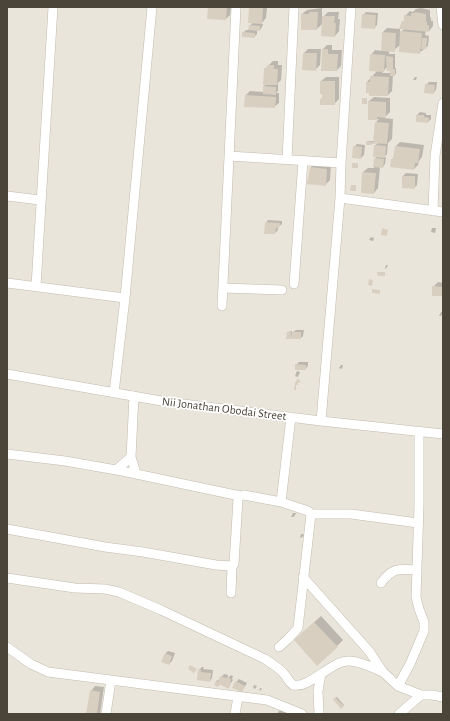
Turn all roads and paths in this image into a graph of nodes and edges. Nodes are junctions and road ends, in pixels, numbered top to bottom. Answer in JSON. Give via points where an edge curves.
{"nodes":[{"id":1,"x":53,"y":7,"type":"edge"},
{"id":2,"x":152,"y":7,"type":"edge"},
{"id":3,"x":236,"y":7,"type":"edge"},
{"id":4,"x":294,"y":7,"type":"edge"},
{"id":5,"x":351,"y":7,"type":"edge"},
{"id":6,"x":441,"y":7,"type":"edge"},
{"id":7,"x":443,"y":25,"type":"edge"},
{"id":8,"x":443,"y":103,"type":"edge"},
{"id":9,"x":229,"y":156,"type":"junction"},
{"id":10,"x":287,"y":160,"type":"junction"},
{"id":11,"x":303,"y":161,"type":"junction"},
{"id":12,"x":341,"y":163,"type":"junction"},
{"id":13,"x":7,"y":196,"type":"edge"},
{"id":14,"x":340,"y":198,"type":"junction"},
{"id":15,"x":40,"y":200,"type":"junction"},
{"id":16,"x":433,"y":211,"type":"junction"},
{"id":17,"x":443,"y":212,"type":"edge"},
{"id":18,"x":7,"y":283,"type":"edge"},
{"id":19,"x":294,"y":284,"type":"dead end"},
{"id":20,"x":36,"y":286,"type":"junction"},
{"id":21,"x":223,"y":288,"type":"junction"},
{"id":22,"x":282,"y":290,"type":"dead end"},
{"id":23,"x":125,"y":298,"type":"junction"},
{"id":24,"x":222,"y":306,"type":"dead end"},
{"id":25,"x":7,"y":374,"type":"edge"},
{"id":26,"x":114,"y":393,"type":"junction"},
{"id":27,"x":134,"y":396,"type":"junction"},
{"id":28,"x":291,"y":417,"type":"junction"},
{"id":29,"x":322,"y":421,"type":"junction"},
{"id":30,"x":419,"y":433,"type":"junction"},
{"id":31,"x":443,"y":434,"type":"edge"},
{"id":32,"x":7,"y":454,"type":"edge"},
{"id":33,"x":131,"y":457,"type":"junction"},
{"id":34,"x":116,"y":470,"type":"junction"},
{"id":35,"x":136,"y":473,"type":"junction"},
{"id":36,"x":240,"y":496,"type":"junction"},
{"id":37,"x":280,"y":502,"type":"junction"},
{"id":38,"x":311,"y":514,"type":"junction"},
{"id":39,"x":418,"y":523,"type":"junction"},
{"id":40,"x":7,"y":529,"type":"edge"},
{"id":41,"x":232,"y":566,"type":"junction"},
{"id":42,"x":417,"y":570,"type":"junction"},
{"id":43,"x":303,"y":577,"type":"junction"},
{"id":44,"x":7,"y":578,"type":"edge"},
{"id":45,"x":381,"y":583,"type":"dead end"},
{"id":46,"x":230,"y":592,"type":"dead end"},
{"id":47,"x":7,"y":647,"type":"edge"},
{"id":48,"x":279,"y":647,"type":"dead end"},
{"id":49,"x":383,"y":672,"type":"junction"},
{"id":50,"x":321,"y":674,"type":"junction"},
{"id":51,"x":111,"y":680,"type":"junction"},
{"id":52,"x":398,"y":686,"type":"junction"},
{"id":53,"x":420,"y":695,"type":"junction"},
{"id":54,"x":443,"y":697,"type":"edge"},
{"id":55,"x":238,"y":698,"type":"junction"},
{"id":56,"x":106,"y":714,"type":"edge"},
{"id":57,"x":235,"y":714,"type":"edge"},
{"id":58,"x":302,"y":714,"type":"edge"},
{"id":59,"x":319,"y":714,"type":"edge"},
{"id":60,"x":399,"y":714,"type":"edge"}],
"edges":[{"from":1,"to":15,"type":"street"},
{"from":2,"to":23,"type":"street"},
{"from":3,"to":9,"type":"street"},
{"from":4,"to":10,"type":"street"},
{"from":5,"to":12,"type":"street"},
{"from":6,"to":7,"type":"street"},
{"from":8,"to":16,"type":"street","via":[[435,156]]},
{"from":9,"to":10,"type":"street"},
{"from":9,"to":21,"type":"street"},
{"from":10,"to":11,"type":"street"},
{"from":11,"to":12,"type":"street"},
{"from":11,"to":19,"type":"street"},
{"from":12,"to":14,"type":"street"},
{"from":13,"to":15,"type":"street"},
{"from":14,"to":16,"type":"street"},
{"from":14,"to":29,"type":"street"},
{"from":15,"to":20,"type":"street"},
{"from":16,"to":17,"type":"street"},
{"from":18,"to":20,"type":"street"},
{"from":20,"to":23,"type":"street"},
{"from":21,"to":22,"type":"street"},
{"from":21,"to":24,"type":"street"},
{"from":23,"to":26,"type":"street"},
{"from":25,"to":26,"type":"street","name":"Nii Jonathan Obodai Street"},
{"from":26,"to":27,"type":"street","name":"Nii Jonathan Obodai Street"},
{"from":27,"to":28,"type":"street","name":"Nii Jonathan Obodai Street"},
{"from":27,"to":33,"type":"street"},
{"from":28,"to":29,"type":"street","name":"Nii Jonathan Obodai Street"},
{"from":28,"to":37,"type":"street"},
{"from":29,"to":30,"type":"street","name":"Nii Jonathan Obodai Street"},
{"from":30,"to":31,"type":"street","name":"Nii Jonathan Obodai Street"},
{"from":30,"to":39,"type":"street"},
{"from":32,"to":34,"type":"street"},
{"from":33,"to":34,"type":"street"},
{"from":33,"to":35,"type":"street"},
{"from":34,"to":35,"type":"street"},
{"from":35,"to":36,"type":"street"},
{"from":36,"to":37,"type":"street"},
{"from":36,"to":41,"type":"street"},
{"from":37,"to":38,"type":"street","via":[[308,510]]},
{"from":38,"to":39,"type":"street","via":[[351,514]]},
{"from":38,"to":43,"type":"street"},
{"from":39,"to":42,"type":"street"},
{"from":40,"to":41,"type":"street"},
{"from":41,"to":46,"type":"street"},
{"from":42,"to":45,"type":"street","via":[[397,569],[388,573]]},
{"from":42,"to":52,"type":"street","via":[[416,597],[424,622],[424,632]]},
{"from":43,"to":48,"type":"street","via":[[298,628]]},
{"from":43,"to":49,"type":"street","via":[[369,651]]},
{"from":44,"to":50,"type":"street","via":[[119,592],[265,659],[282,671],[290,684],[301,685]]},
{"from":47,"to":51,"type":"street","via":[[31,664],[48,672]]},
{"from":49,"to":50,"type":"street","via":[[349,661],[331,667]]},
{"from":49,"to":52,"type":"street"},
{"from":50,"to":59,"type":"street","via":[[318,691]]},
{"from":51,"to":55,"type":"street"},
{"from":51,"to":56,"type":"street"},
{"from":52,"to":53,"type":"street"},
{"from":53,"to":54,"type":"street"},
{"from":53,"to":60,"type":"street"},
{"from":55,"to":57,"type":"street"},
{"from":55,"to":58,"type":"street","via":[[267,700]]}]}
